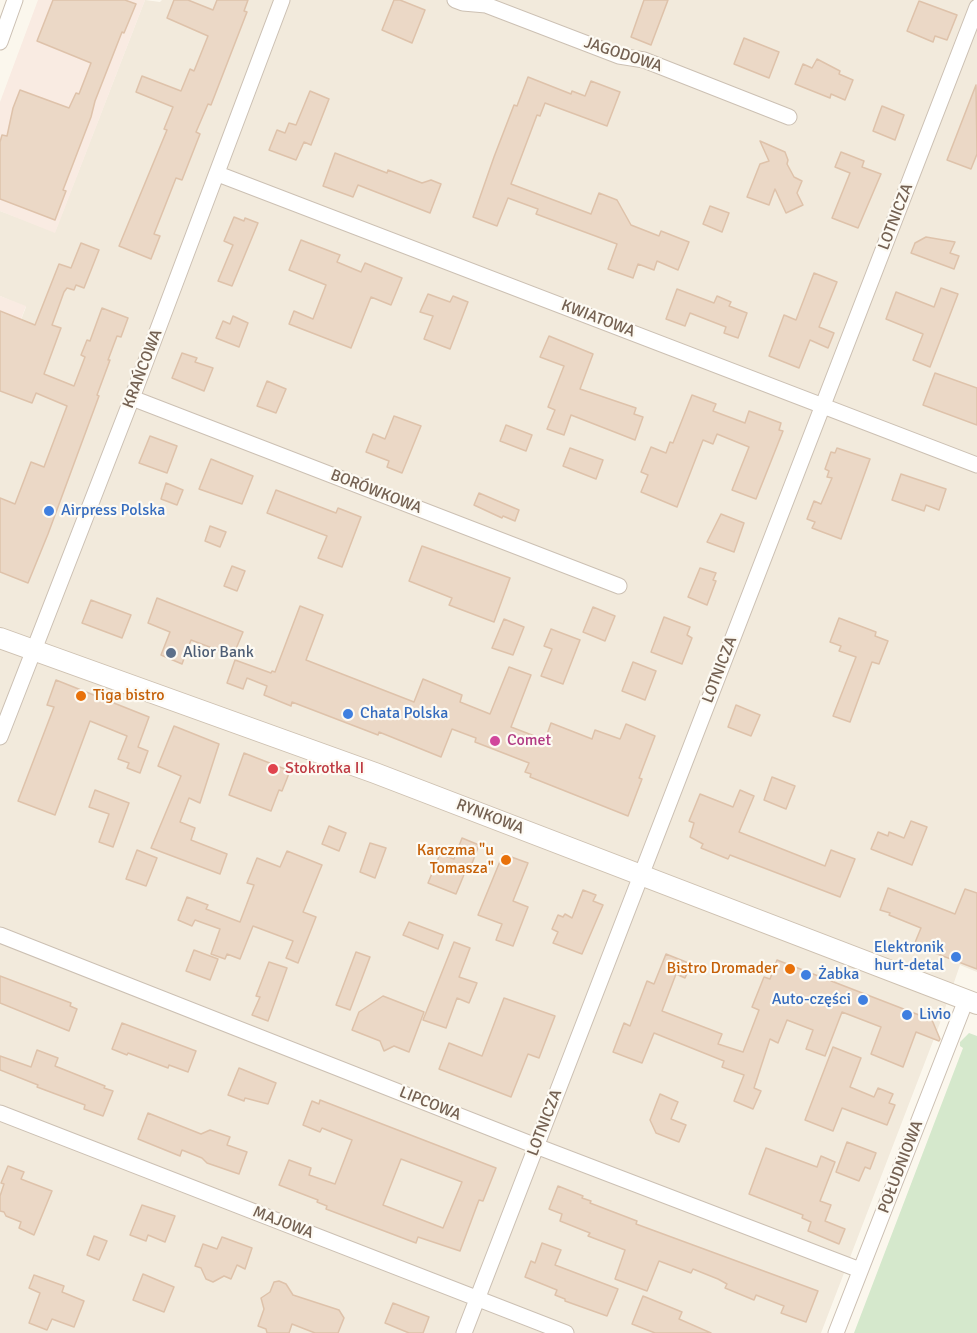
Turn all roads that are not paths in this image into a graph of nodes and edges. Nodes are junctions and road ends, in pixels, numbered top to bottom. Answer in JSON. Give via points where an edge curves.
{"nodes":[{"id":1,"x":15,"y":0,"type":"edge"},
{"id":2,"x":282,"y":0,"type":"edge"},
{"id":3,"x":455,"y":0,"type":"edge"},
{"id":4,"x":977,"y":7,"type":"edge"},
{"id":5,"x":0,"y":42,"type":"edge"},
{"id":6,"x":789,"y":117,"type":"dead end"},
{"id":7,"x":218,"y":174,"type":"junction"},
{"id":8,"x":132,"y":398,"type":"junction"},
{"id":9,"x":823,"y":405,"type":"junction"},
{"id":10,"x":977,"y":465,"type":"edge"},
{"id":11,"x":619,"y":586,"type":"dead end"},
{"id":12,"x":0,"y":638,"type":"edge"},
{"id":13,"x":34,"y":650,"type":"junction"},
{"id":14,"x":0,"y":738,"type":"edge"},
{"id":15,"x":642,"y":876,"type":"junction"},
{"id":16,"x":0,"y":934,"type":"edge"},
{"id":17,"x":971,"y":1002,"type":"edge"},
{"id":18,"x":0,"y":1113,"type":"edge"},
{"id":19,"x":536,"y":1146,"type":"junction"},
{"id":20,"x":860,"y":1270,"type":"junction"},
{"id":21,"x":477,"y":1299,"type":"junction"},
{"id":22,"x":464,"y":1333,"type":"edge"},
{"id":23,"x":566,"y":1333,"type":"edge"},
{"id":24,"x":836,"y":1333,"type":"edge"}],
"edges":[{"from":1,"to":5,"type":"street"},
{"from":2,"to":7,"type":"street","name":"KRAŃCOWA"},
{"from":3,"to":6,"type":"street","name":"JAGODOWA","via":[[486,5],[619,56],[644,60]]},
{"from":4,"to":9,"type":"street","name":"LOTNICZA"},
{"from":7,"to":8,"type":"street","name":"KRAŃCOWA"},
{"from":7,"to":9,"type":"street","name":"KWIATOWA"},
{"from":8,"to":11,"type":"street","name":"BORÓWKOWA"},
{"from":8,"to":13,"type":"street","name":"KRAŃCOWA"},
{"from":9,"to":10,"type":"street","name":"KWIATOWA"},
{"from":9,"to":15,"type":"street","name":"LOTNICZA"},
{"from":12,"to":13,"type":"street","name":"RYNKOWA"},
{"from":13,"to":14,"type":"street","name":"KRAŃCOWA"},
{"from":13,"to":15,"type":"street","name":"RYNKOWA","via":[[365,769]]},
{"from":15,"to":17,"type":"street","name":"RYNKOWA"},
{"from":15,"to":19,"type":"street","name":"LOTNICZA"},
{"from":16,"to":19,"type":"street","name":"LIPCOWA"},
{"from":17,"to":20,"type":"street","name":"POŁUDNIOWA"},
{"from":18,"to":21,"type":"street","name":"MAJOWA"},
{"from":19,"to":20,"type":"street","name":"LIPCOWA"},
{"from":19,"to":21,"type":"street","name":"LOTNICZA"},
{"from":20,"to":24,"type":"street","name":"POŁUDNIOWA"},
{"from":21,"to":22,"type":"street","name":"LOTNICZA"},
{"from":21,"to":23,"type":"street","name":"MAJOWA"}]}
